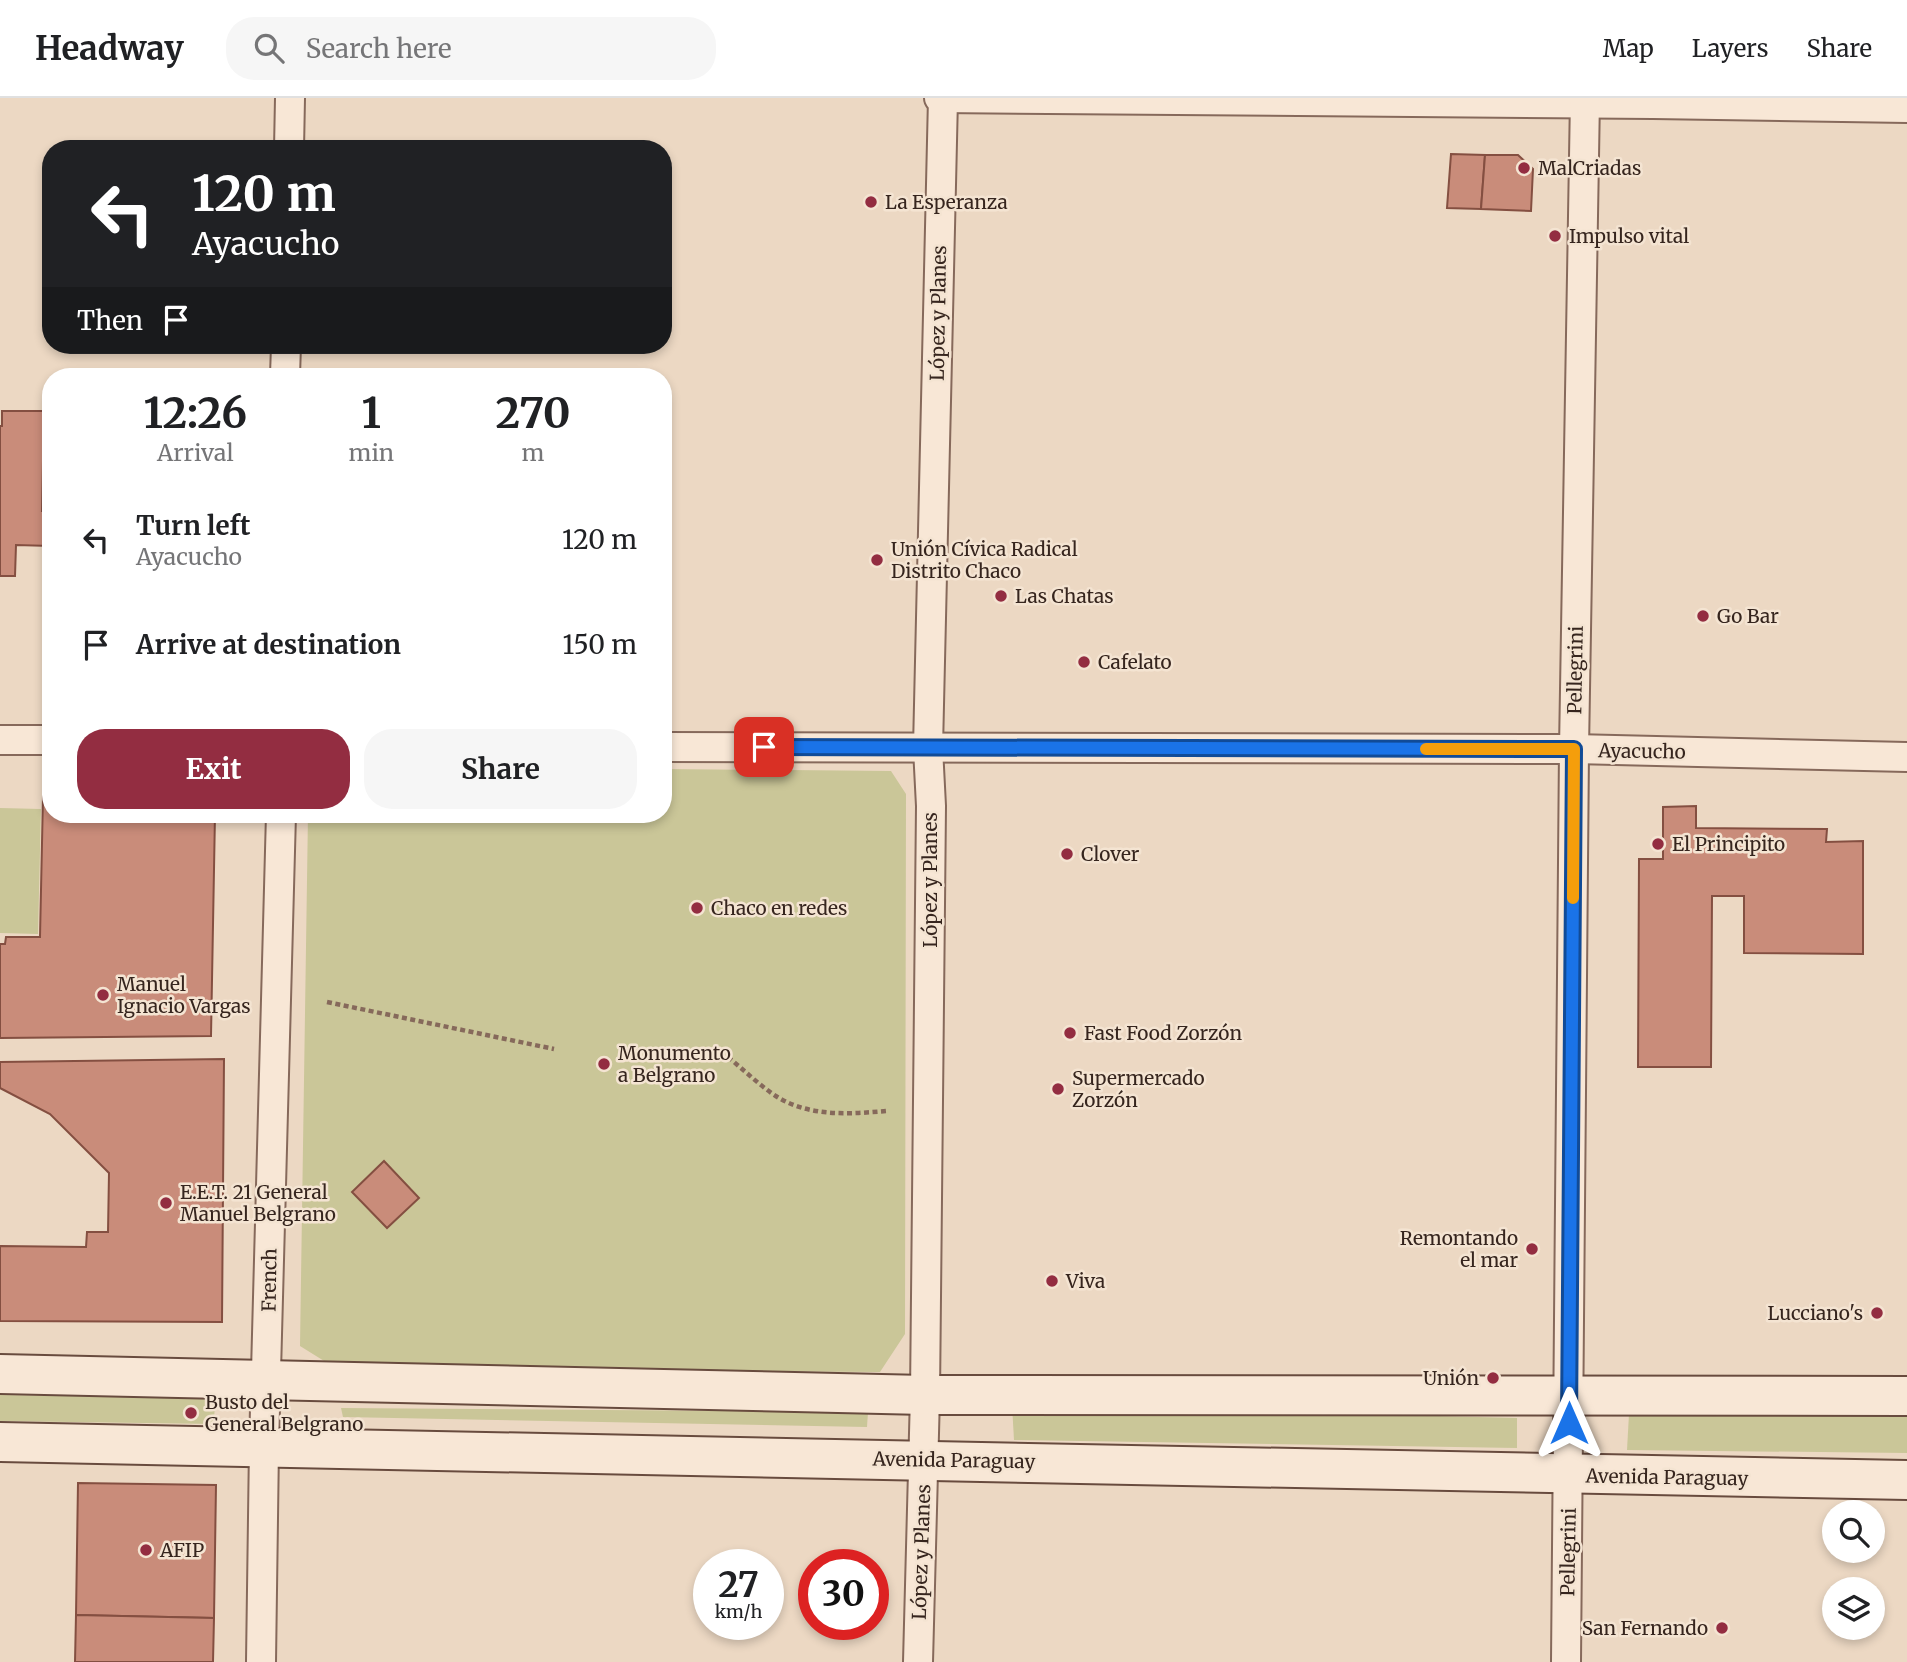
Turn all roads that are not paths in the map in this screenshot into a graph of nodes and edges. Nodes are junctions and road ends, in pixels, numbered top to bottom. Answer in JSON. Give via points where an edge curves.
{"nodes":[{"id":1,"x":290,"y":98,"type":"edge"},
{"id":2,"x":941,"y":98,"type":"edge"},
{"id":3,"x":1585,"y":100,"type":"edge"},
{"id":4,"x":1907,"y":108,"type":"edge"},
{"id":5,"x":289,"y":140,"type":"edge"},
{"id":6,"x":0,"y":740,"type":"edge"},
{"id":7,"x":42,"y":740,"type":"edge"},
{"id":8,"x":672,"y":747,"type":"edge"},
{"id":9,"x":928,"y":748,"type":"junction"},
{"id":10,"x":1574,"y":749,"type":"junction"},
{"id":11,"x":1907,"y":757,"type":"edge"},
{"id":12,"x":281,"y":823,"type":"edge"},
{"id":13,"x":0,"y":1374,"type":"edge"},
{"id":14,"x":268,"y":1380,"type":"junction"},
{"id":15,"x":925,"y":1395,"type":"junction"},
{"id":16,"x":1569,"y":1396,"type":"junction"},
{"id":17,"x":1907,"y":1396,"type":"edge"},
{"id":18,"x":0,"y":1442,"type":"edge"},
{"id":19,"x":264,"y":1446,"type":"junction"},
{"id":20,"x":924,"y":1459,"type":"junction"},
{"id":21,"x":1569,"y":1476,"type":"junction"},
{"id":22,"x":1907,"y":1480,"type":"edge"},
{"id":23,"x":261,"y":1662,"type":"edge"},
{"id":24,"x":918,"y":1662,"type":"edge"},
{"id":25,"x":1566,"y":1662,"type":"edge"}],
"edges":[{"from":1,"to":5,"type":"street"},
{"from":2,"to":3,"type":"street"},
{"from":2,"to":9,"type":"street","name":"López y Planes"},
{"from":3,"to":4,"type":"street"},
{"from":3,"to":10,"type":"street","name":"Pellegrini"},
{"from":6,"to":7,"type":"street"},
{"from":8,"to":9,"type":"street","name":"Ayacucho"},
{"from":9,"to":10,"type":"street","name":"Ayacucho"},
{"from":9,"to":15,"type":"street","name":"López y Planes"},
{"from":10,"to":11,"type":"street","name":"Ayacucho"},
{"from":10,"to":16,"type":"street","name":"Pellegrini"},
{"from":12,"to":14,"type":"street","name":"French"},
{"from":13,"to":14,"type":"main road"},
{"from":14,"to":15,"type":"main road"},
{"from":14,"to":19,"type":"street","name":"French"},
{"from":15,"to":16,"type":"main road"},
{"from":15,"to":20,"type":"street","name":"López y Planes"},
{"from":16,"to":17,"type":"main road"},
{"from":16,"to":21,"type":"street","name":"Pellegrini"},
{"from":18,"to":19,"type":"main road","name":"Avenida Paraguay"},
{"from":19,"to":20,"type":"main road","name":"Avenida Paraguay"},
{"from":19,"to":23,"type":"street","name":"French"},
{"from":20,"to":21,"type":"main road","name":"Avenida Paraguay"},
{"from":20,"to":24,"type":"street","name":"López y Planes"},
{"from":21,"to":22,"type":"main road","name":"Avenida Paraguay"},
{"from":21,"to":25,"type":"street","name":"Pellegrini"}]}
